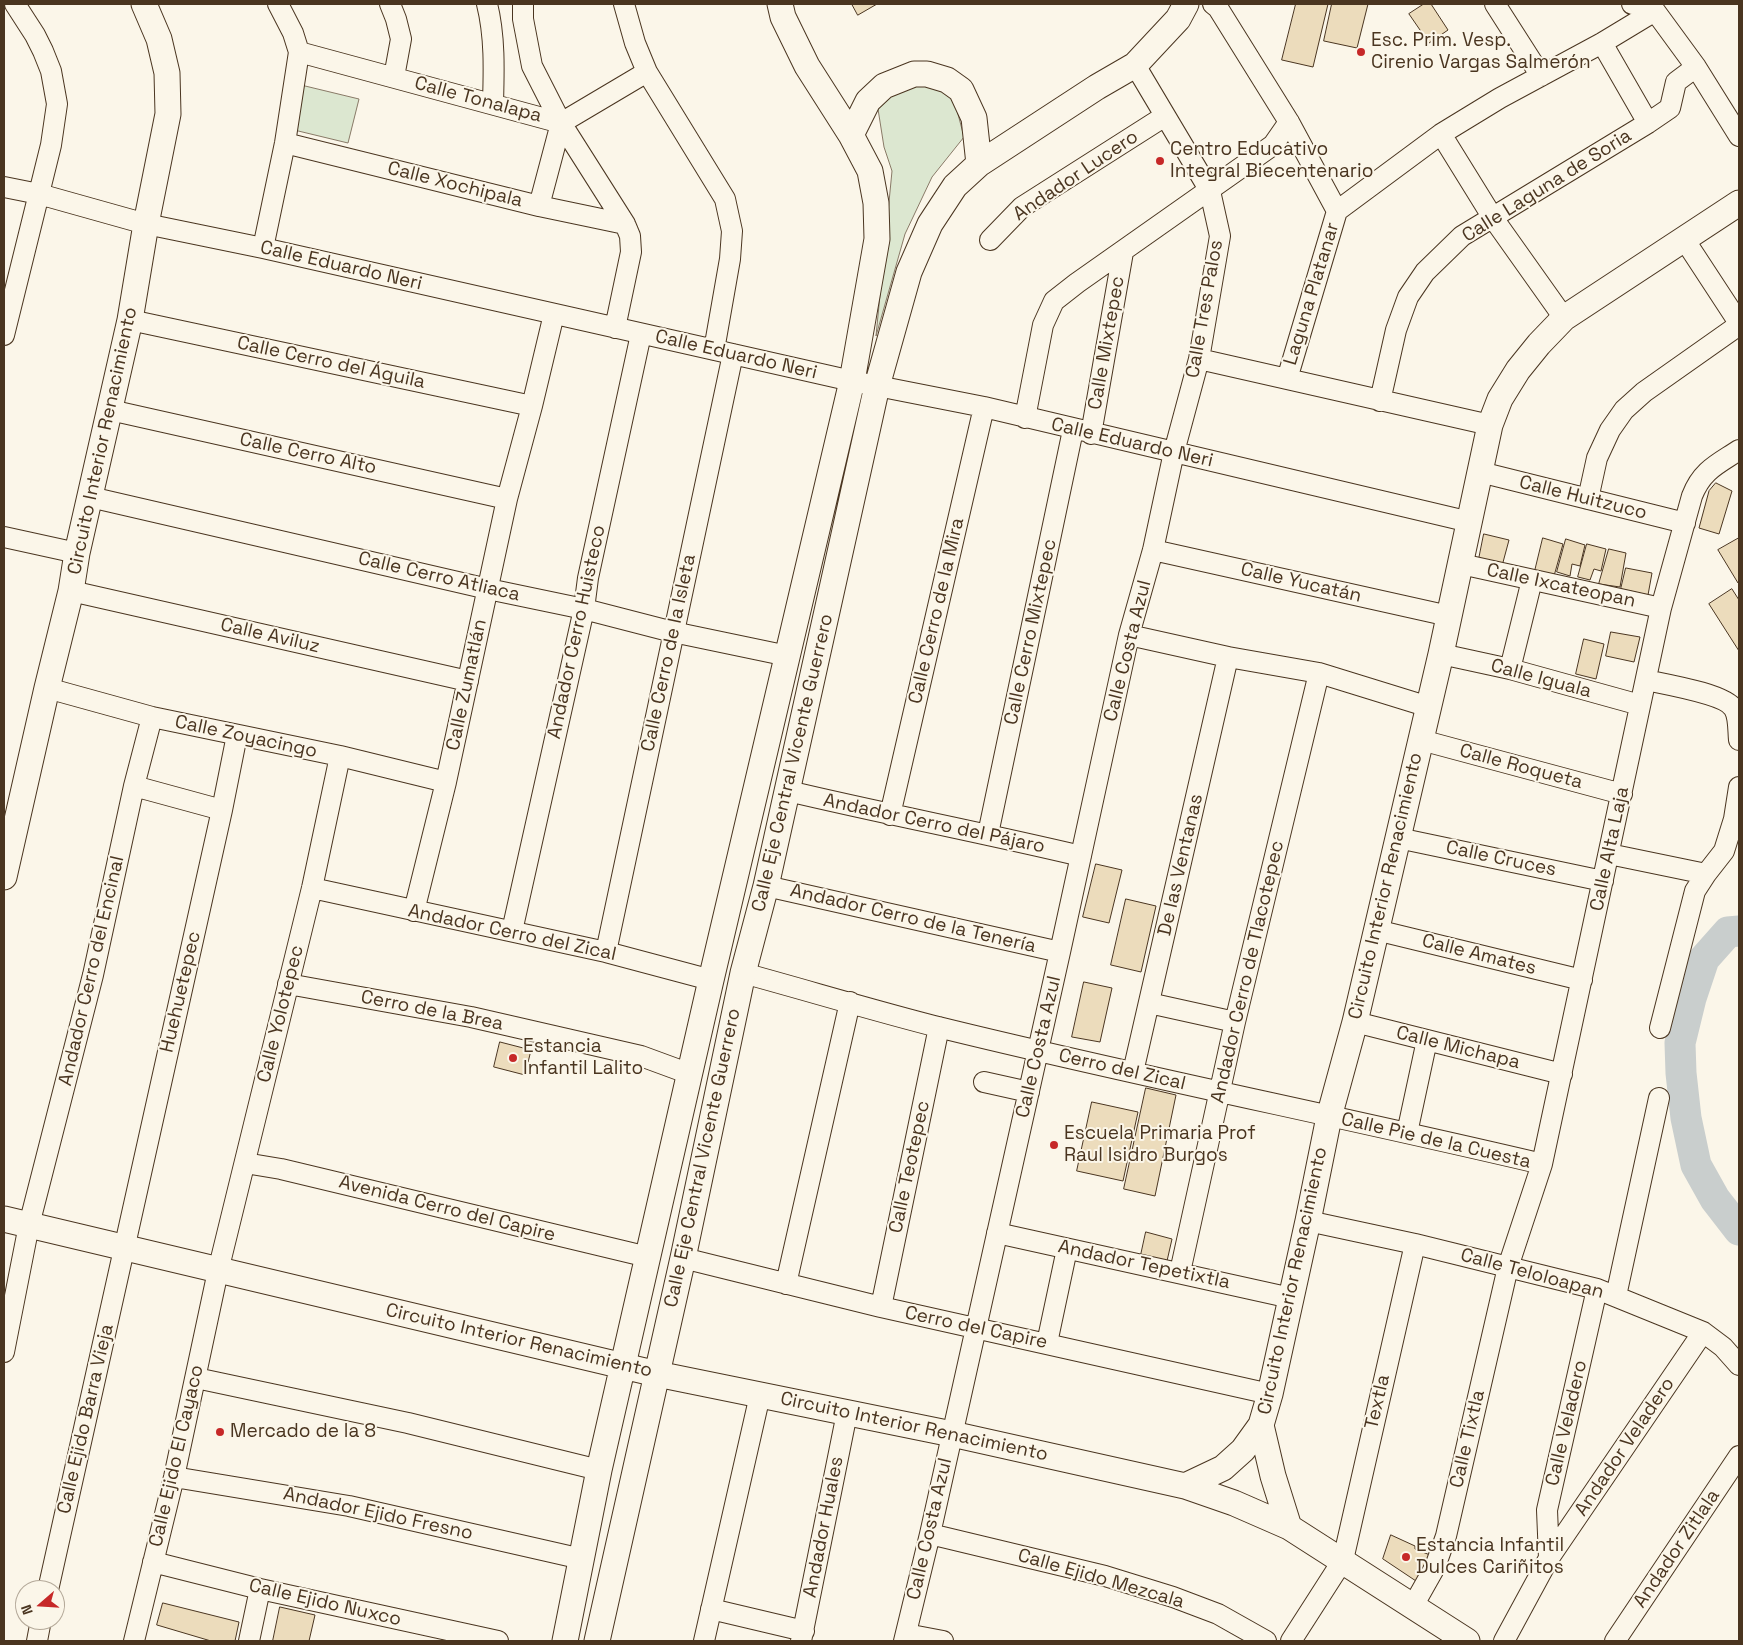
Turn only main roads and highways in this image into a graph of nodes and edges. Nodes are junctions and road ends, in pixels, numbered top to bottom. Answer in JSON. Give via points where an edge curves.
{"nodes":[{"id":1,"x":144,"y":4,"type":"edge"},
{"id":2,"x":780,"y":4,"type":"edge"},
{"id":3,"x":1186,"y":4,"type":"edge"},
{"id":4,"x":851,"y":135,"type":"junction"},
{"id":5,"x":979,"y":164,"type":"junction"},
{"id":6,"x":1739,"y":203,"type":"edge"},
{"id":7,"x":4,"y":877,"type":"edge"},
{"id":8,"x":4,"y":1219,"type":"edge"},
{"id":9,"x":623,"y":1366,"type":"junction"},
{"id":10,"x":657,"y":1374,"type":"junction"},
{"id":11,"x":1261,"y":1425,"type":"junction"},
{"id":12,"x":1185,"y":1486,"type":"junction"},
{"id":13,"x":1289,"y":1527,"type":"junction"},
{"id":14,"x":565,"y":1641,"type":"edge"},
{"id":15,"x":597,"y":1641,"type":"edge"},
{"id":16,"x":1467,"y":1641,"type":"edge"}],
"edges":[{"from":1,"to":7,"type":"main road","name":"Circuito Interior Renacimiento","via":[[159,38],[167,74],[168,114],[130,320]]},
{"from":2,"to":4,"type":"main road","name":"Calle Eje Central Vicente Guerrero","via":[[807,66]]},
{"from":3,"to":5,"type":"main road","name":"Calle Eje Central Vicente Guerrero","via":[[1178,19],[1135,65]]},
{"from":4,"to":5,"type":"main road","via":[[868,101],[884,86],[914,74],[927,74],[947,80],[961,90],[974,118]]},
{"from":4,"to":9,"type":"main road","name":"Calle Eje Central Vicente Guerrero","via":[[870,172],[876,203],[877,239],[852,381]]},
{"from":5,"to":10,"type":"main road","name":"Calle Eje Central Vicente Guerrero","via":[[955,186],[930,224],[908,272],[877,386],[788,791],[743,973]]},
{"from":6,"to":11,"type":"main road","name":"Circuito Interior Renacimiento","via":[[1564,318],[1518,370],[1500,399],[1490,425],[1429,707],[1355,1022],[1329,1117]]},
{"from":8,"to":9,"type":"main road","name":"Circuito Interior Renacimiento"},
{"from":9,"to":10,"type":"main road","name":"Circuito Interior Renacimiento"},
{"from":9,"to":14,"type":"main road","name":"Calle Eje Central Vicente Guerrero"},
{"from":10,"to":12,"type":"main road","name":"Circuito Interior Renacimiento","via":[[952,1434]]},
{"from":10,"to":15,"type":"main road","name":"Calle Eje Central Vicente Guerrero"},
{"from":11,"to":12,"type":"main road","name":"Circuito Interior Renacimiento","via":[[1243,1450],[1223,1468]]},
{"from":11,"to":13,"type":"main road"},
{"from":12,"to":13,"type":"main road"},
{"from":13,"to":16,"type":"main road"}]}
